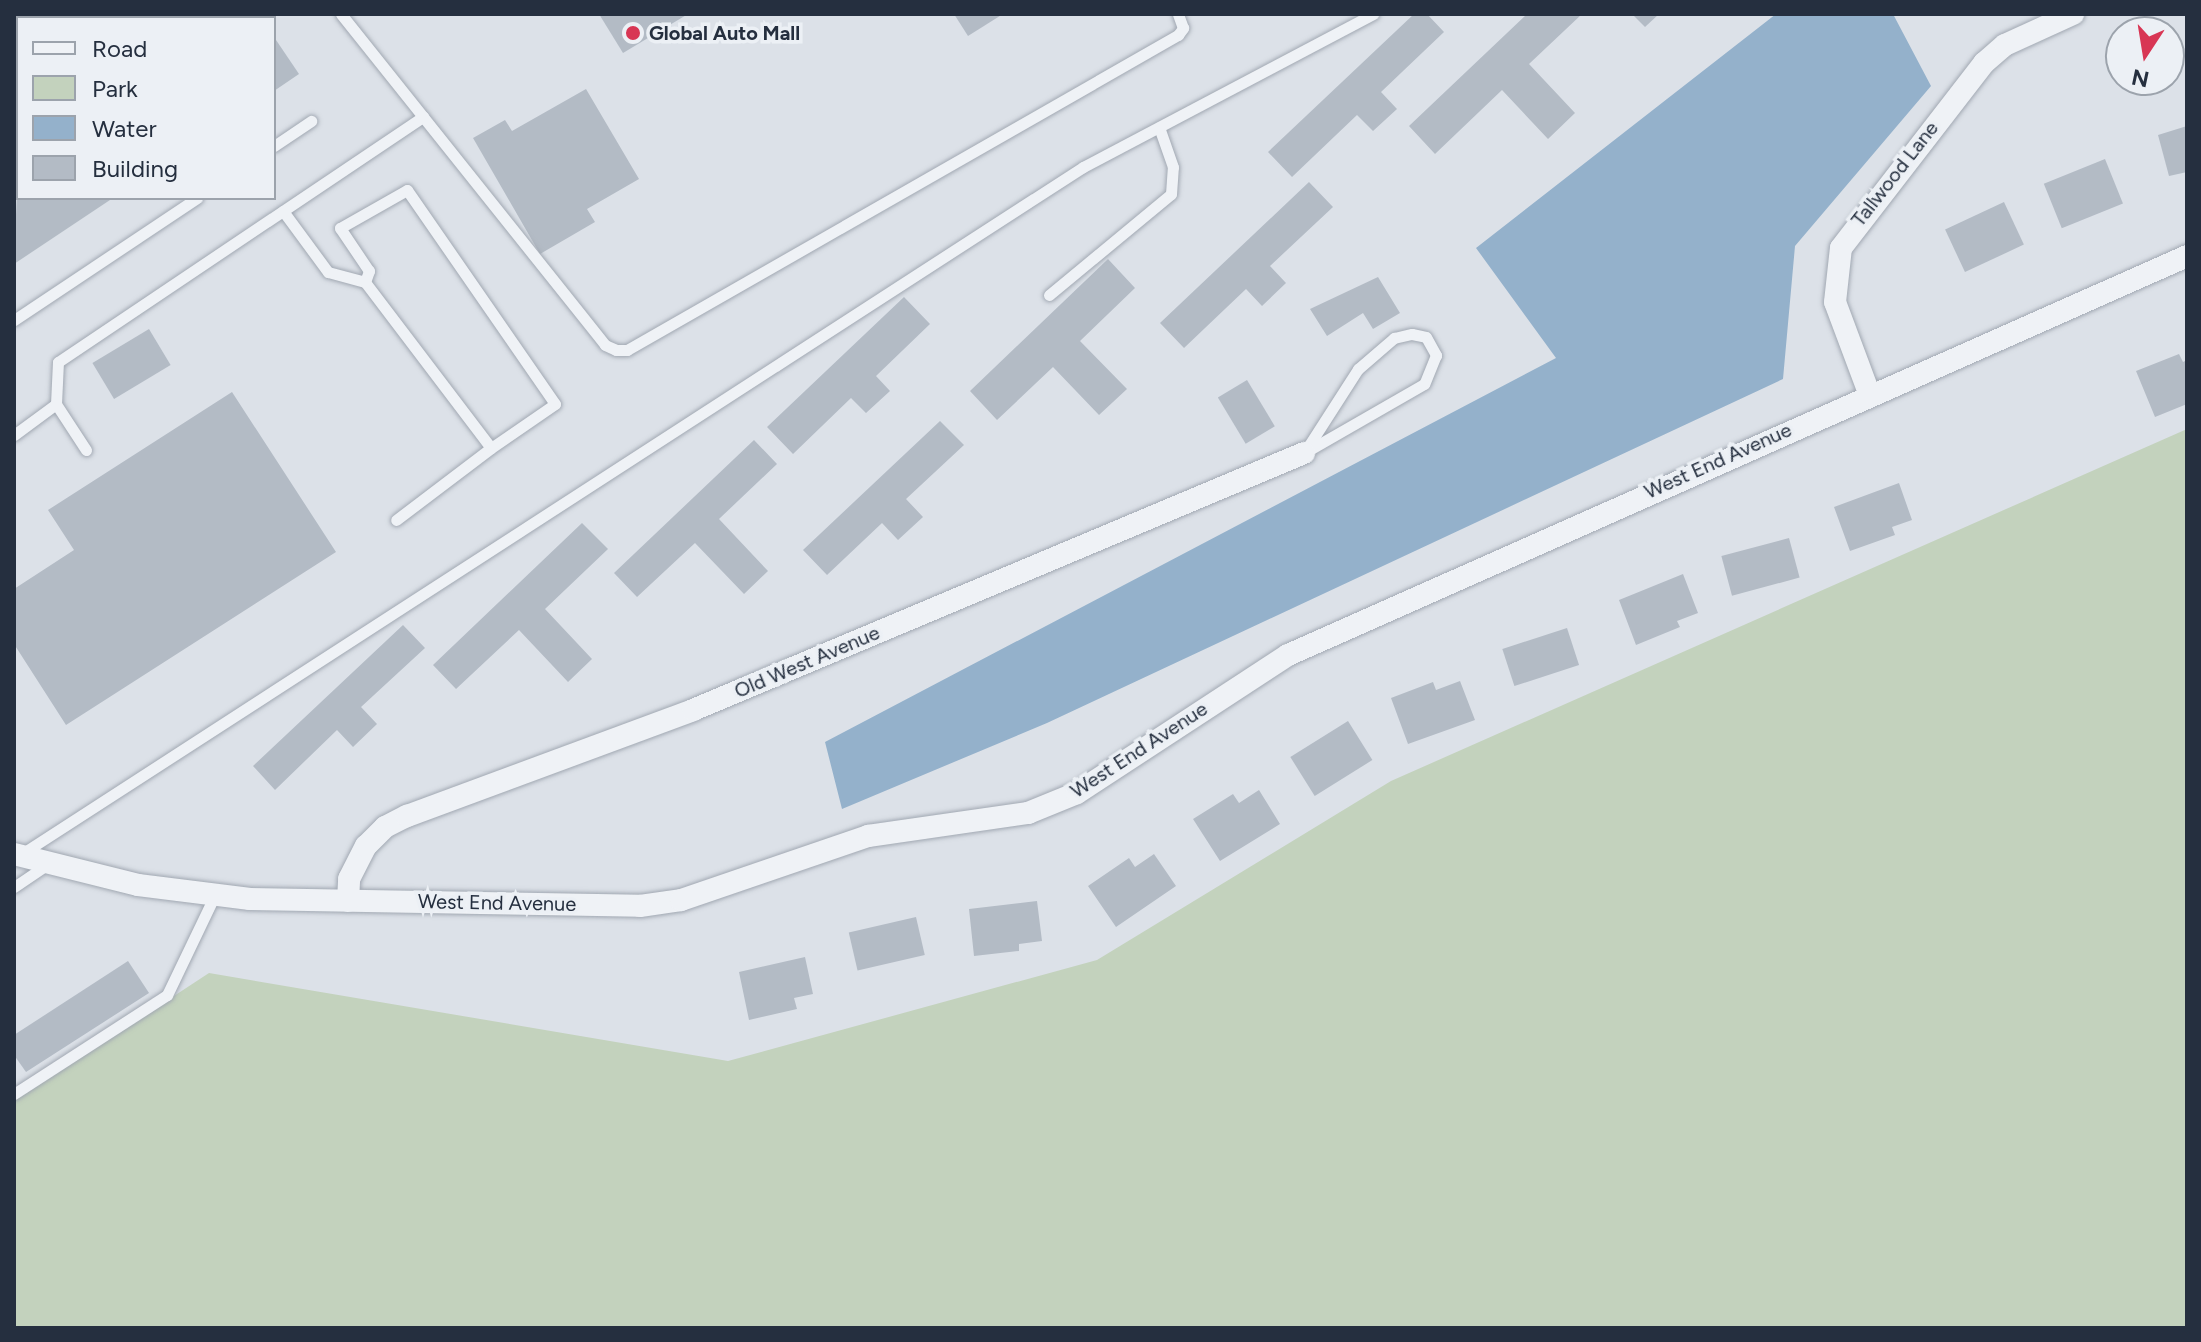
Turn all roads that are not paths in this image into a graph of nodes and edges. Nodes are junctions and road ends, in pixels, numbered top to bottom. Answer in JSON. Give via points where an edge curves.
{"nodes":[{"id":1,"x":341,"y":14,"type":"edge"},
{"id":2,"x":1178,"y":14,"type":"edge"},
{"id":3,"x":1373,"y":14,"type":"edge"},
{"id":4,"x":2073,"y":14,"type":"edge"},
{"id":5,"x":423,"y":117,"type":"junction"},
{"id":6,"x":311,"y":121,"type":"dead end"},
{"id":7,"x":1159,"y":127,"type":"junction"},
{"id":8,"x":276,"y":145,"type":"edge"},
{"id":9,"x":194,"y":200,"type":"edge"},
{"id":10,"x":283,"y":211,"type":"junction"},
{"id":11,"x":2187,"y":256,"type":"edge"},
{"id":12,"x":365,"y":282,"type":"junction"},
{"id":13,"x":1049,"y":295,"type":"dead end"},
{"id":14,"x":14,"y":320,"type":"edge"},
{"id":15,"x":1869,"y":393,"type":"junction"},
{"id":16,"x":56,"y":404,"type":"junction"},
{"id":17,"x":14,"y":435,"type":"edge"},
{"id":18,"x":491,"y":448,"type":"junction"},
{"id":19,"x":86,"y":450,"type":"dead end"},
{"id":20,"x":1304,"y":453,"type":"junction"},
{"id":21,"x":396,"y":520,"type":"dead end"},
{"id":22,"x":16,"y":855,"type":"edge"},
{"id":23,"x":48,"y":864,"type":"junction"},
{"id":24,"x":14,"y":887,"type":"edge"},
{"id":25,"x":215,"y":895,"type":"junction"},
{"id":26,"x":348,"y":901,"type":"junction"},
{"id":27,"x":14,"y":1094,"type":"edge"}],
"edges":[{"from":1,"to":5,"type":"lane"},
{"from":2,"to":5,"type":"lane","via":[[1183,28],[1178,35],[627,350],[605,345]]},
{"from":3,"to":7,"type":"lane"},
{"from":4,"to":15,"type":"street","name":"Tallwood Lane","via":[[2005,45],[1984,63],[1841,248],[1835,302]]},
{"from":5,"to":10,"type":"lane"},
{"from":6,"to":8,"type":"lane"},
{"from":7,"to":13,"type":"lane","via":[[1173,167],[1171,194]]},
{"from":7,"to":22,"type":"lane","via":[[1083,167]]},
{"from":9,"to":14,"type":"lane"},
{"from":10,"to":12,"type":"lane","via":[[328,272]]},
{"from":10,"to":16,"type":"lane","via":[[58,362]]},
{"from":11,"to":15,"type":"street","name":"West End Avenue"},
{"from":12,"to":18,"type":"lane"},
{"from":12,"to":18,"type":"lane","via":[[369,271],[340,228],[407,190],[555,404]]},
{"from":15,"to":26,"type":"street","name":"West End Avenue","via":[[1288,655],[1077,793],[1028,813],[868,836],[681,900],[640,906]]},
{"from":16,"to":17,"type":"lane"},
{"from":16,"to":19,"type":"lane"},
{"from":18,"to":21,"type":"lane"},
{"from":20,"to":20,"type":"lane","via":[[1424,384],[1435,366],[1432,343],[1412,334],[1376,350],[1336,400]]},
{"from":20,"to":26,"type":"street","name":"Old West Avenue","via":[[693,710],[407,816],[385,827],[366,846],[349,879]]},
{"from":22,"to":23,"type":"street","name":"West End Avenue"},
{"from":23,"to":24,"type":"lane"},
{"from":23,"to":25,"type":"street","name":"West End Avenue","via":[[138,885]]},
{"from":25,"to":26,"type":"street","name":"West End Avenue"},
{"from":25,"to":27,"type":"lane","via":[[167,995]]}]}
